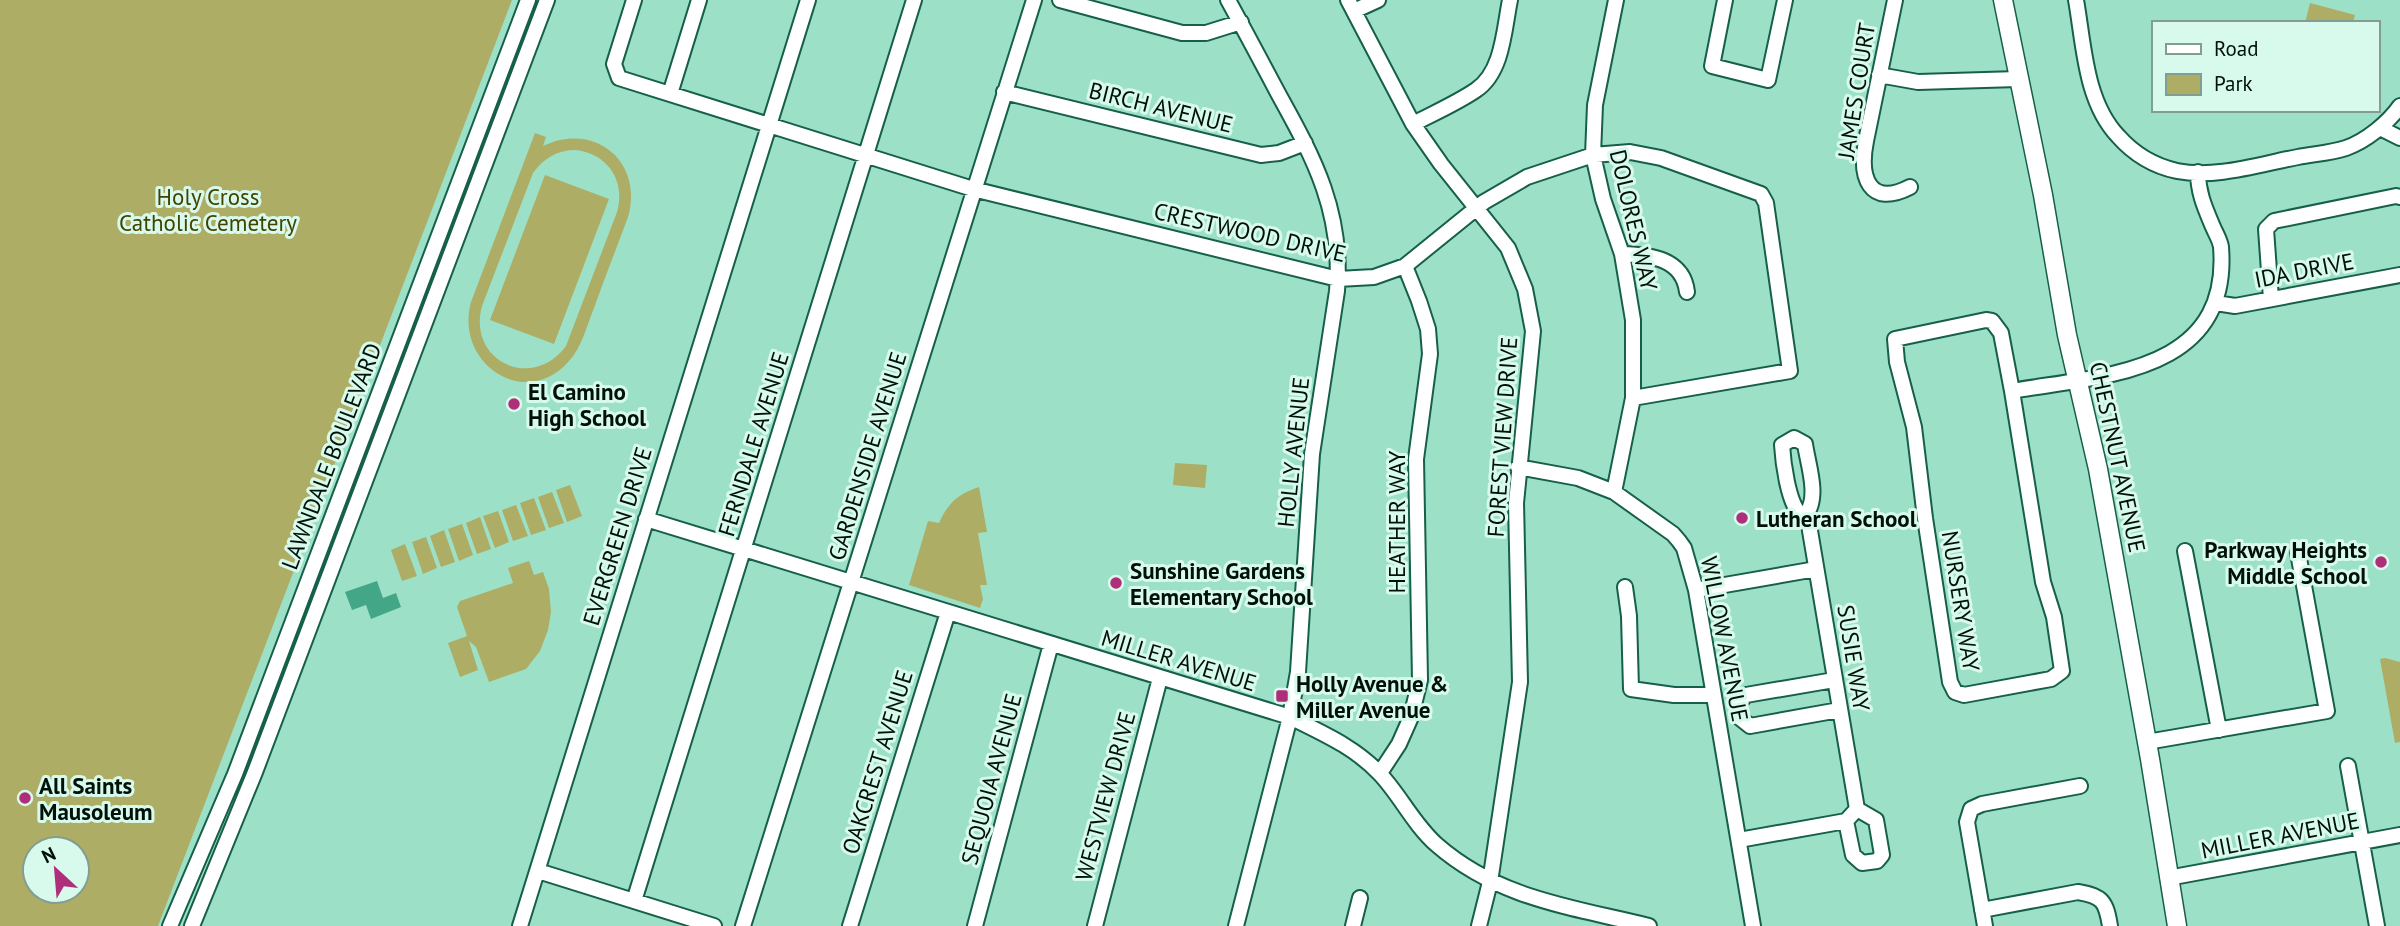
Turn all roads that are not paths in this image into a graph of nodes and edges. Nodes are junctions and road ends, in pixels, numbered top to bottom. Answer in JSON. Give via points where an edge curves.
{"nodes":[{"id":1,"x":528,"y":0,"type":"edge"},
{"id":2,"x":547,"y":0,"type":"edge"},
{"id":3,"x":634,"y":0,"type":"edge"},
{"id":4,"x":699,"y":0,"type":"edge"},
{"id":5,"x":808,"y":0,"type":"edge"},
{"id":6,"x":914,"y":0,"type":"edge"},
{"id":7,"x":1034,"y":0,"type":"edge"},
{"id":8,"x":1060,"y":0,"type":"edge"},
{"id":9,"x":1228,"y":0,"type":"edge"},
{"id":10,"x":1378,"y":0,"type":"edge"},
{"id":11,"x":1510,"y":0,"type":"edge"},
{"id":12,"x":1616,"y":0,"type":"edge"},
{"id":13,"x":1725,"y":0,"type":"edge"},
{"id":14,"x":1785,"y":0,"type":"edge"},
{"id":15,"x":1895,"y":0,"type":"edge"},
{"id":16,"x":2003,"y":0,"type":"edge"},
{"id":17,"x":2076,"y":0,"type":"edge"},
{"id":18,"x":1351,"y":6,"type":"edge"},
{"id":19,"x":1241,"y":22,"type":"junction"},
{"id":20,"x":1879,"y":75,"type":"junction"},
{"id":21,"x":2018,"y":79,"type":"junction"},
{"id":22,"x":1004,"y":92,"type":"junction"},
{"id":23,"x":670,"y":94,"type":"junction"},
{"id":24,"x":2400,"y":106,"type":"edge"},
{"id":25,"x":1413,"y":124,"type":"junction"},
{"id":26,"x":768,"y":125,"type":"junction"},
{"id":27,"x":2380,"y":128,"type":"junction"},
{"id":28,"x":2400,"y":138,"type":"edge"},
{"id":29,"x":1305,"y":143,"type":"junction"},
{"id":30,"x":866,"y":155,"type":"junction"},
{"id":31,"x":1593,"y":155,"type":"junction"},
{"id":32,"x":2199,"y":172,"type":"junction"},
{"id":33,"x":1910,"y":187,"type":"dead end"},
{"id":34,"x":973,"y":189,"type":"junction"},
{"id":35,"x":2400,"y":197,"type":"edge"},
{"id":36,"x":1475,"y":207,"type":"junction"},
{"id":37,"x":1622,"y":254,"type":"junction"},
{"id":38,"x":1405,"y":266,"type":"junction"},
{"id":39,"x":2400,"y":275,"type":"edge"},
{"id":40,"x":1338,"y":279,"type":"junction"},
{"id":41,"x":1687,"y":292,"type":"dead end"},
{"id":42,"x":2271,"y":299,"type":"junction"},
{"id":43,"x":2216,"y":303,"type":"junction"},
{"id":44,"x":2078,"y":380,"type":"junction"},
{"id":45,"x":2012,"y":391,"type":"junction"},
{"id":46,"x":1633,"y":398,"type":"junction"},
{"id":47,"x":1518,"y":467,"type":"junction"},
{"id":48,"x":1614,"y":492,"type":"junction"},
{"id":49,"x":1807,"y":513,"type":"junction"},
{"id":50,"x":646,"y":519,"type":"junction"},
{"id":51,"x":745,"y":549,"type":"junction"},
{"id":52,"x":2185,"y":551,"type":"dead end"},
{"id":53,"x":2298,"y":553,"type":"dead end"},
{"id":54,"x":1816,"y":569,"type":"junction"},
{"id":55,"x":852,"y":581,"type":"junction"},
{"id":56,"x":1625,"y":587,"type":"dead end"},
{"id":57,"x":1696,"y":590,"type":"junction"},
{"id":58,"x":948,"y":612,"type":"junction"},
{"id":59,"x":1051,"y":644,"type":"junction"},
{"id":60,"x":1160,"y":678,"type":"junction"},
{"id":61,"x":1834,"y":680,"type":"junction"},
{"id":62,"x":1714,"y":695,"type":"junction"},
{"id":63,"x":1839,"y":710,"type":"junction"},
{"id":64,"x":1290,"y":718,"type":"junction"},
{"id":65,"x":2219,"y":730,"type":"junction"},
{"id":66,"x":2147,"y":742,"type":"junction"},
{"id":67,"x":2348,"y":766,"type":"dead end"},
{"id":68,"x":1380,"y":773,"type":"junction"},
{"id":69,"x":2080,"y":786,"type":"dead end"},
{"id":70,"x":1857,"y":809,"type":"junction"},
{"id":71,"x":1846,"y":821,"type":"junction"},
{"id":72,"x":2400,"y":835,"type":"edge"},
{"id":73,"x":1739,"y":840,"type":"junction"},
{"id":74,"x":2362,"y":842,"type":"junction"},
{"id":75,"x":538,"y":871,"type":"junction"},
{"id":76,"x":2168,"y":878,"type":"junction"},
{"id":77,"x":1490,"y":882,"type":"junction"},
{"id":78,"x":1360,"y":898,"type":"dead end"},
{"id":79,"x":634,"y":901,"type":"junction"},
{"id":80,"x":1982,"y":910,"type":"junction"},
{"id":81,"x":170,"y":926,"type":"edge"},
{"id":82,"x":192,"y":926,"type":"edge"},
{"id":83,"x":520,"y":926,"type":"edge"},
{"id":84,"x":714,"y":926,"type":"edge"},
{"id":85,"x":743,"y":926,"type":"edge"},
{"id":86,"x":850,"y":926,"type":"edge"},
{"id":87,"x":975,"y":926,"type":"edge"},
{"id":88,"x":1095,"y":926,"type":"edge"},
{"id":89,"x":1236,"y":926,"type":"edge"},
{"id":90,"x":1353,"y":926,"type":"edge"},
{"id":91,"x":1479,"y":926,"type":"edge"},
{"id":92,"x":1649,"y":926,"type":"edge"},
{"id":93,"x":1753,"y":926,"type":"edge"},
{"id":94,"x":1985,"y":926,"type":"edge"},
{"id":95,"x":2110,"y":926,"type":"edge"},
{"id":96,"x":2177,"y":926,"type":"edge"},
{"id":97,"x":2377,"y":926,"type":"edge"}],
"edges":[{"from":1,"to":81,"type":"street","name":"LAWNDALE BOULEVARD","via":[[238,766]]},
{"from":2,"to":82,"type":"street","name":"LAWNDALE BOULEVARD","via":[[255,772]]},
{"from":3,"to":23,"type":"street","name":"CRESTWOOD DRIVE","via":[[614,64],[619,78]]},
{"from":4,"to":23,"type":"street"},
{"from":5,"to":26,"type":"street","name":"EVERGREEN DRIVE"},
{"from":6,"to":30,"type":"street","name":"FERNDALE AVENUE"},
{"from":7,"to":22,"type":"street","name":"GARDENSIDE AVENUE"},
{"from":8,"to":19,"type":"street","via":[[1182,33],[1206,33]]},
{"from":9,"to":19,"type":"street","name":"HOLLY AVENUE"},
{"from":10,"to":18,"type":"street"},
{"from":11,"to":25,"type":"street","via":[[1499,57],[1490,76],[1478,89]]},
{"from":12,"to":31,"type":"street","name":"DOLORES WAY","via":[[1595,105]]},
{"from":13,"to":14,"type":"street","via":[[1712,66],[1768,80]]},
{"from":15,"to":20,"type":"street","name":"JAMES COURT"},
{"from":16,"to":21,"type":"main road","name":"CHESTNUT AVENUE"},
{"from":17,"to":32,"type":"street","via":[[2093,91],[2110,127],[2147,159],[2177,171]]},
{"from":18,"to":25,"type":"street","name":"FOREST VIEW DRIVE"},
{"from":19,"to":29,"type":"street","name":"HOLLY AVENUE"},
{"from":20,"to":21,"type":"street","via":[[1918,82]]},
{"from":20,"to":33,"type":"street","name":"JAMES COURT","via":[[1864,149],[1865,173],[1878,193]]},
{"from":21,"to":44,"type":"main road","name":"CHESTNUT AVENUE"},
{"from":22,"to":29,"type":"street","name":"BIRCH AVENUE","via":[[1261,155]]},
{"from":22,"to":34,"type":"street","name":"GARDENSIDE AVENUE"},
{"from":23,"to":26,"type":"street","name":"CRESTWOOD DRIVE"},
{"from":24,"to":27,"type":"street"},
{"from":25,"to":36,"type":"street","name":"FOREST VIEW DRIVE"},
{"from":26,"to":30,"type":"street","name":"CRESTWOOD DRIVE"},
{"from":26,"to":50,"type":"street","name":"EVERGREEN DRIVE"},
{"from":27,"to":28,"type":"street"},
{"from":27,"to":32,"type":"street","via":[[2347,148]]},
{"from":29,"to":40,"type":"street","name":"HOLLY AVENUE","via":[[1332,213]]},
{"from":30,"to":34,"type":"street","name":"CRESTWOOD DRIVE"},
{"from":30,"to":51,"type":"street","name":"FERNDALE AVENUE"},
{"from":31,"to":36,"type":"street","name":"CRESTWOOD DRIVE","via":[[1527,177]]},
{"from":31,"to":37,"type":"street","name":"DOLORES WAY"},
{"from":31,"to":46,"type":"street","name":"CRESTWOOD DRIVE","via":[[1630,152],[1661,158],[1753,190],[1766,203],[1790,371]]},
{"from":32,"to":43,"type":"street","via":[[2202,203],[2220,243],[2222,275]]},
{"from":34,"to":40,"type":"street","name":"CRESTWOOD DRIVE"},
{"from":34,"to":55,"type":"street","name":"GARDENSIDE AVENUE"},
{"from":35,"to":42,"type":"street","via":[[2274,221],[2266,229]]},
{"from":36,"to":38,"type":"street","name":"CRESTWOOD DRIVE"},
{"from":36,"to":47,"type":"street","name":"FOREST VIEW DRIVE","via":[[1508,248],[1525,289],[1533,331]]},
{"from":37,"to":41,"type":"street","via":[[1648,255],[1677,267]]},
{"from":37,"to":46,"type":"street","name":"DOLORES WAY","via":[[1633,320]]},
{"from":38,"to":40,"type":"street","name":"CRESTWOOD DRIVE","via":[[1374,277]]},
{"from":38,"to":68,"type":"street","name":"HEATHER WAY","via":[[1425,320],[1430,355],[1416,460],[1420,680],[1399,744]]},
{"from":39,"to":42,"type":"street","name":"IDA DRIVE"},
{"from":40,"to":64,"type":"street","name":"HOLLY AVENUE","via":[[1312,454],[1298,672]]},
{"from":42,"to":43,"type":"street","name":"IDA DRIVE","via":[[2235,306]]},
{"from":43,"to":44,"type":"street","via":[[2199,331],[2175,352],[2141,368]]},
{"from":44,"to":45,"type":"street"},
{"from":44,"to":66,"type":"main road","name":"CHESTNUT AVENUE"},
{"from":45,"to":45,"type":"street","name":"NURSERY WAY","via":[[2001,333],[1992,321],[1895,339],[1914,427],[1950,682],[1959,694],[2051,679],[2062,671]]},
{"from":46,"to":48,"type":"street","name":"DOLORES WAY"},
{"from":47,"to":48,"type":"street","name":"WILLOW AVENUE","via":[[1578,478]]},
{"from":47,"to":77,"type":"street","name":"FOREST VIEW DRIVE","via":[[1520,682]]},
{"from":48,"to":57,"type":"street","name":"WILLOW AVENUE","via":[[1679,541]]},
{"from":49,"to":49,"type":"street","name":"SUSIE WAY","via":[[1800,514],[1793,507],[1782,458],[1782,445],[1794,439],[1805,444],[1813,505]]},
{"from":49,"to":54,"type":"street","name":"SUSIE WAY"},
{"from":50,"to":51,"type":"street","name":"MILLER AVENUE"},
{"from":50,"to":75,"type":"street","name":"EVERGREEN DRIVE"},
{"from":51,"to":55,"type":"street","name":"MILLER AVENUE"},
{"from":51,"to":79,"type":"street","name":"FERNDALE AVENUE"},
{"from":52,"to":65,"type":"street"},
{"from":53,"to":65,"type":"street","via":[[2327,710]]},
{"from":54,"to":57,"type":"street"},
{"from":54,"to":61,"type":"street","name":"SUSIE WAY"},
{"from":55,"to":58,"type":"street","name":"MILLER AVENUE"},
{"from":55,"to":85,"type":"street","name":"GARDENSIDE AVENUE"},
{"from":56,"to":62,"type":"street","via":[[1631,689]]},
{"from":57,"to":62,"type":"street","name":"WILLOW AVENUE"},
{"from":58,"to":59,"type":"street","name":"MILLER AVENUE"},
{"from":58,"to":86,"type":"street","name":"OAKCREST AVENUE"},
{"from":59,"to":60,"type":"street","name":"MILLER AVENUE"},
{"from":59,"to":87,"type":"street","name":"SEQUOIA AVENUE"},
{"from":60,"to":64,"type":"street","name":"MILLER AVENUE"},
{"from":60,"to":88,"type":"street","name":"WESTVIEW DRIVE"},
{"from":61,"to":63,"type":"street","name":"SUSIE WAY"},
{"from":61,"to":63,"type":"street","via":[[1746,695],[1738,704],[1740,718],[1750,726]]},
{"from":62,"to":73,"type":"street","name":"WILLOW AVENUE"},
{"from":63,"to":70,"type":"street","name":"SUSIE WAY"},
{"from":64,"to":68,"type":"street","name":"MILLER AVENUE","via":[[1346,745]]},
{"from":64,"to":89,"type":"street","name":"HOLLY AVENUE"},
{"from":65,"to":66,"type":"street"},
{"from":66,"to":76,"type":"main road","name":"CHESTNUT AVENUE"},
{"from":67,"to":74,"type":"street"},
{"from":68,"to":77,"type":"street","name":"MILLER AVENUE","via":[[1436,844]]},
{"from":69,"to":80,"type":"street","via":[[1971,809],[1967,822]]},
{"from":70,"to":71,"type":"street"},
{"from":70,"to":71,"type":"street","via":[[1876,820],[1882,855],[1877,861],[1862,863],[1853,855]]},
{"from":71,"to":73,"type":"street"},
{"from":72,"to":74,"type":"street","name":"MILLER AVENUE"},
{"from":73,"to":93,"type":"street","name":"WILLOW AVENUE"},
{"from":74,"to":76,"type":"street","name":"MILLER AVENUE"},
{"from":74,"to":97,"type":"street"},
{"from":75,"to":79,"type":"street"},
{"from":75,"to":83,"type":"street","name":"EVERGREEN DRIVE"},
{"from":76,"to":96,"type":"main road","name":"CHESTNUT AVENUE"},
{"from":77,"to":91,"type":"street","name":"FOREST VIEW DRIVE"},
{"from":77,"to":92,"type":"street","name":"MILLER AVENUE","via":[[1522,895]]},
{"from":78,"to":90,"type":"street"},
{"from":79,"to":84,"type":"street"},
{"from":80,"to":94,"type":"street"},
{"from":80,"to":95,"type":"street","via":[[2078,892],[2102,900]]}]}
